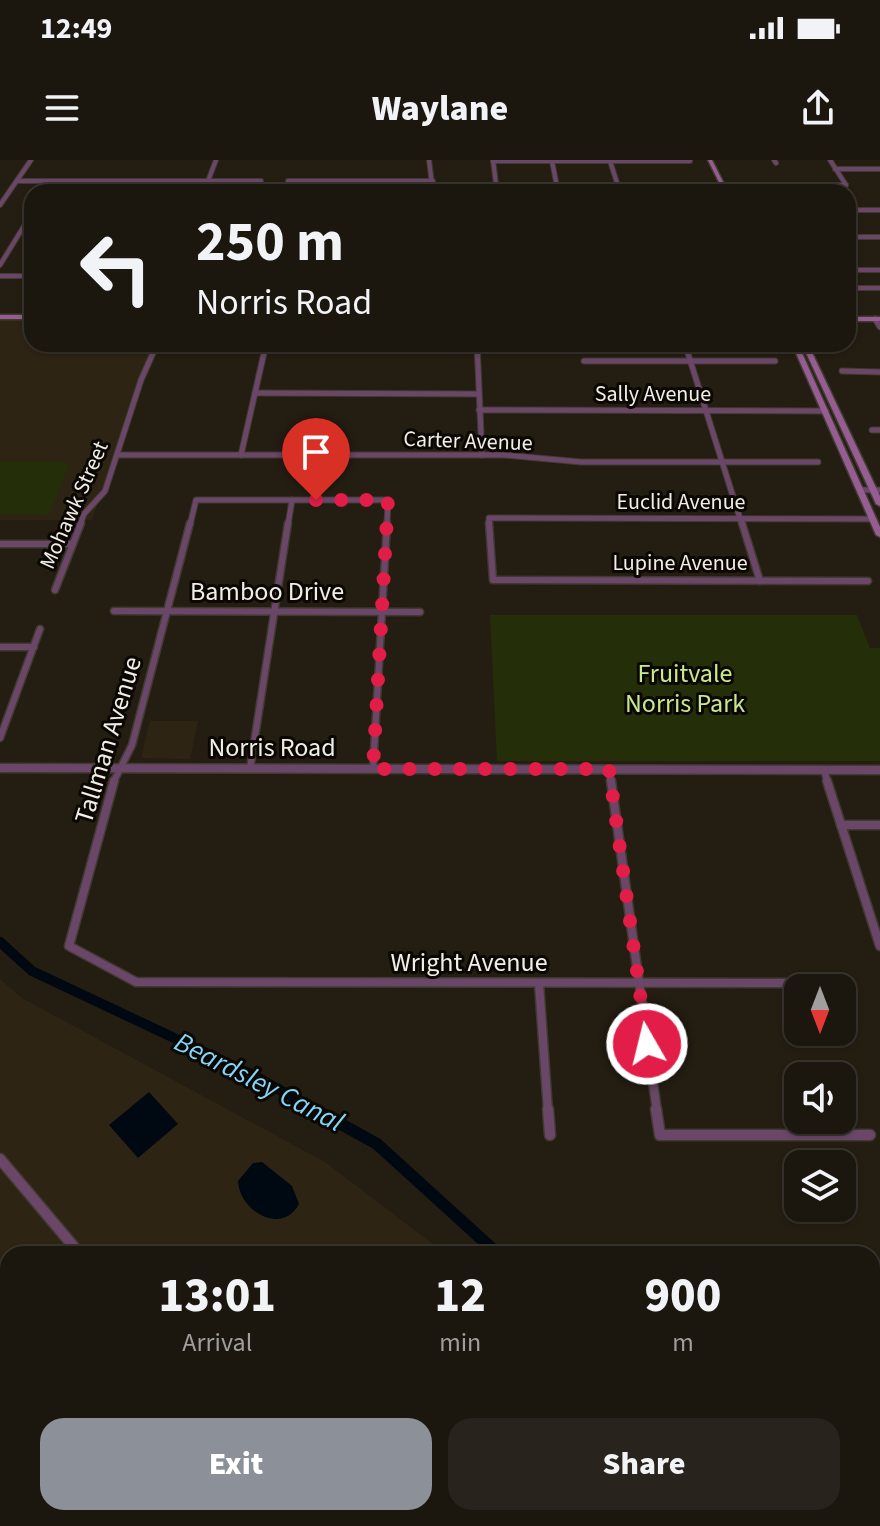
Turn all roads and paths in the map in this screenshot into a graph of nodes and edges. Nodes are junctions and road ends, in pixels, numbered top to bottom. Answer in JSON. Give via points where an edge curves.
{"nodes":[{"id":1,"x":31,"y":160,"type":"edge"},
{"id":2,"x":216,"y":160,"type":"edge"},
{"id":3,"x":429,"y":160,"type":"edge"},
{"id":4,"x":493,"y":160,"type":"edge"},
{"id":5,"x":710,"y":160,"type":"edge"},
{"id":6,"x":830,"y":160,"type":"edge"},
{"id":7,"x":552,"y":161,"type":"edge"},
{"id":8,"x":610,"y":161,"type":"edge"},
{"id":9,"x":690,"y":161,"type":"edge"},
{"id":10,"x":835,"y":169,"type":"junction"},
{"id":11,"x":880,"y":169,"type":"edge"},
{"id":12,"x":17,"y":181,"type":"junction"},
{"id":13,"x":208,"y":181,"type":"junction"},
{"id":14,"x":261,"y":181,"type":"dead end"},
{"id":15,"x":288,"y":181,"type":"dead end"},
{"id":16,"x":433,"y":181,"type":"joint"},
{"id":17,"x":496,"y":184,"type":"edge"},
{"id":18,"x":556,"y":184,"type":"edge"},
{"id":19,"x":617,"y":184,"type":"edge"},
{"id":20,"x":722,"y":184,"type":"edge"},
{"id":21,"x":845,"y":184,"type":"edge"},
{"id":22,"x":0,"y":205,"type":"edge"},
{"id":23,"x":856,"y":210,"type":"edge"},
{"id":24,"x":880,"y":210,"type":"edge"},
{"id":25,"x":24,"y":226,"type":"edge"},
{"id":26,"x":856,"y":237,"type":"edge"},
{"id":27,"x":880,"y":237,"type":"edge"},
{"id":28,"x":0,"y":265,"type":"edge"},
{"id":29,"x":856,"y":270,"type":"edge"},
{"id":30,"x":880,"y":270,"type":"edge"},
{"id":31,"x":0,"y":276,"type":"edge"},
{"id":32,"x":24,"y":276,"type":"edge"},
{"id":33,"x":856,"y":288,"type":"edge"},
{"id":34,"x":880,"y":288,"type":"edge"},
{"id":35,"x":0,"y":314,"type":"edge"},
{"id":36,"x":24,"y":314,"type":"edge"},
{"id":37,"x":856,"y":316,"type":"edge"},
{"id":38,"x":878,"y":317,"type":"edge"},
{"id":39,"x":880,"y":327,"type":"edge"},
{"id":40,"x":153,"y":352,"type":"edge"},
{"id":41,"x":264,"y":352,"type":"edge"},
{"id":42,"x":477,"y":352,"type":"edge"},
{"id":43,"x":687,"y":352,"type":"edge"},
{"id":44,"x":799,"y":352,"type":"edge"},
{"id":45,"x":809,"y":352,"type":"edge"},
{"id":46,"x":584,"y":361,"type":"dead end"},
{"id":47,"x":690,"y":361,"type":"junction"},
{"id":48,"x":775,"y":361,"type":"dead end"},
{"id":49,"x":842,"y":371,"type":"dead end"},
{"id":50,"x":880,"y":372,"type":"edge"},
{"id":51,"x":255,"y":393,"type":"junction"},
{"id":52,"x":479,"y":394,"type":"junction"},
{"id":53,"x":479,"y":410,"type":"junction"},
{"id":54,"x":706,"y":411,"type":"junction"},
{"id":55,"x":826,"y":411,"type":"junction"},
{"id":56,"x":872,"y":430,"type":"dead end"},
{"id":57,"x":880,"y":430,"type":"edge"},
{"id":58,"x":118,"y":455,"type":"junction"},
{"id":59,"x":241,"y":455,"type":"junction"},
{"id":60,"x":482,"y":455,"type":"junction"},
{"id":61,"x":722,"y":462,"type":"junction"},
{"id":62,"x":818,"y":462,"type":"dead end"},
{"id":63,"x":860,"y":490,"type":"junction"},
{"id":64,"x":876,"y":490,"type":"edge"},
{"id":65,"x":292,"y":500,"type":"junction"},
{"id":66,"x":880,"y":504,"type":"edge"},
{"id":67,"x":740,"y":518,"type":"junction"},
{"id":68,"x":873,"y":519,"type":"junction"},
{"id":69,"x":880,"y":535,"type":"edge"},
{"id":70,"x":0,"y":544,"type":"edge"},
{"id":71,"x":73,"y":544,"type":"junction"},
{"id":72,"x":493,"y":580,"type":"joint"},
{"id":73,"x":760,"y":581,"type":"junction"},
{"id":74,"x":868,"y":581,"type":"dead end"},
{"id":75,"x":55,"y":590,"type":"dead end"},
{"id":76,"x":114,"y":611,"type":"dead end"},
{"id":77,"x":167,"y":611,"type":"junction"},
{"id":78,"x":274,"y":611,"type":"junction"},
{"id":79,"x":382,"y":611,"type":"junction"},
{"id":80,"x":420,"y":612,"type":"dead end"},
{"id":81,"x":40,"y":629,"type":"dead end"},
{"id":82,"x":0,"y":647,"type":"edge"},
{"id":83,"x":34,"y":647,"type":"junction"},
{"id":84,"x":0,"y":738,"type":"edge"},
{"id":85,"x":0,"y":768,"type":"edge"},
{"id":86,"x":118,"y":768,"type":"junction"},
{"id":87,"x":250,"y":769,"type":"junction"},
{"id":88,"x":373,"y":769,"type":"junction"},
{"id":89,"x":609,"y":769,"type":"junction"},
{"id":90,"x":824,"y":770,"type":"junction"},
{"id":91,"x":880,"y":770,"type":"edge"},
{"id":92,"x":841,"y":825,"type":"junction"},
{"id":93,"x":880,"y":825,"type":"edge"},
{"id":94,"x":876,"y":918,"type":"edge"},
{"id":95,"x":880,"y":946,"type":"edge"},
{"id":96,"x":112,"y":968,"type":"joint"},
{"id":97,"x":539,"y":983,"type":"junction"},
{"id":98,"x":639,"y":983,"type":"junction"},
{"id":99,"x":784,"y":983,"type":"edge"},
{"id":100,"x":550,"y":1135,"type":"dead end"},
{"id":101,"x":870,"y":1135,"type":"dead end"},
{"id":102,"x":0,"y":1159,"type":"edge"},
{"id":103,"x":73,"y":1246,"type":"edge"}],
"edges":[{"from":1,"to":12,"type":"street"},
{"from":2,"to":13,"type":"street"},
{"from":3,"to":16,"type":"street"},
{"from":4,"to":7,"type":"street"},
{"from":4,"to":17,"type":"street"},
{"from":5,"to":20,"type":"main road"},
{"from":6,"to":10,"type":"street"},
{"from":7,"to":8,"type":"street"},
{"from":7,"to":18,"type":"street"},
{"from":8,"to":9,"type":"street"},
{"from":8,"to":19,"type":"street"},
{"from":10,"to":11,"type":"street"},
{"from":10,"to":21,"type":"street"},
{"from":12,"to":13,"type":"street"},
{"from":12,"to":22,"type":"street"},
{"from":13,"to":14,"type":"street"},
{"from":15,"to":16,"type":"street"},
{"from":23,"to":24,"type":"street"},
{"from":25,"to":28,"type":"street"},
{"from":26,"to":27,"type":"street"},
{"from":29,"to":30,"type":"street"},
{"from":31,"to":32,"type":"street"},
{"from":33,"to":34,"type":"street"},
{"from":35,"to":36,"type":"main road"},
{"from":37,"to":38,"type":"main road"},
{"from":38,"to":39,"type":"street"},
{"from":40,"to":58,"type":"street","name":"Mohawk Street"},
{"from":41,"to":51,"type":"street"},
{"from":42,"to":52,"type":"street"},
{"from":43,"to":47,"type":"street"},
{"from":44,"to":55,"type":"main road"},
{"from":45,"to":64,"type":"main road"},
{"from":46,"to":47,"type":"street"},
{"from":47,"to":48,"type":"street"},
{"from":47,"to":54,"type":"street"},
{"from":49,"to":50,"type":"street"},
{"from":51,"to":52,"type":"street"},
{"from":51,"to":59,"type":"street"},
{"from":52,"to":53,"type":"street"},
{"from":53,"to":54,"type":"street","name":"Sally Avenue"},
{"from":53,"to":60,"type":"street"},
{"from":54,"to":55,"type":"street","name":"Sally Avenue"},
{"from":54,"to":61,"type":"street"},
{"from":55,"to":63,"type":"main road"},
{"from":56,"to":57,"type":"street"},
{"from":58,"to":59,"type":"street","name":"Carter Avenue"},
{"from":58,"to":71,"type":"street","name":"Mohawk Street","via":[[105,491],[84,514]]},
{"from":59,"to":60,"type":"street","name":"Carter Avenue"},
{"from":60,"to":61,"type":"street","name":"Carter Avenue","via":[[565,462]]},
{"from":61,"to":62,"type":"street","name":"Carter Avenue"},
{"from":61,"to":67,"type":"street"},
{"from":63,"to":64,"type":"street"},
{"from":63,"to":68,"type":"main road"},
{"from":64,"to":66,"type":"main road"},
{"from":65,"to":77,"type":"street","name":"Tallman Avenue","via":[[196,500]]},
{"from":65,"to":78,"type":"street"},
{"from":65,"to":79,"type":"street","via":[[388,500]]},
{"from":67,"to":68,"type":"street","name":"Euclid Avenue"},
{"from":67,"to":72,"type":"street","name":"Euclid Avenue","via":[[489,518]]},
{"from":67,"to":73,"type":"street"},
{"from":68,"to":69,"type":"main road"},
{"from":70,"to":71,"type":"street"},
{"from":71,"to":75,"type":"street","name":"Mohawk Street"},
{"from":72,"to":73,"type":"street","name":"Lupine Avenue"},
{"from":73,"to":74,"type":"street","name":"Lupine Avenue"},
{"from":76,"to":77,"type":"street","name":"Bamboo Drive"},
{"from":77,"to":78,"type":"street","name":"Bamboo Drive"},
{"from":77,"to":86,"type":"street","name":"Tallman Avenue","via":[[132,745]]},
{"from":78,"to":79,"type":"street","name":"Bamboo Drive"},
{"from":78,"to":87,"type":"street"},
{"from":79,"to":80,"type":"street","name":"Bamboo Drive"},
{"from":79,"to":88,"type":"street"},
{"from":81,"to":83,"type":"street"},
{"from":82,"to":83,"type":"street"},
{"from":83,"to":84,"type":"street"},
{"from":85,"to":86,"type":"street","name":"Norris Road"},
{"from":86,"to":87,"type":"street","name":"Norris Road"},
{"from":86,"to":96,"type":"street","name":"Tallman Avenue","via":[[69,946]]},
{"from":87,"to":88,"type":"street","name":"Norris Road"},
{"from":88,"to":89,"type":"street","name":"Norris Road"},
{"from":89,"to":90,"type":"street","name":"Norris Road"},
{"from":89,"to":98,"type":"street"},
{"from":90,"to":91,"type":"street","name":"Norris Road"},
{"from":90,"to":92,"type":"street"},
{"from":92,"to":93,"type":"street"},
{"from":92,"to":94,"type":"street"},
{"from":94,"to":95,"type":"street"},
{"from":96,"to":97,"type":"street","name":"Wright Avenue","via":[[136,982]]},
{"from":97,"to":98,"type":"street","name":"Wright Avenue"},
{"from":97,"to":100,"type":"street"},
{"from":98,"to":99,"type":"street","name":"Wright Avenue"},
{"from":98,"to":101,"type":"street","via":[[660,1135]]},
{"from":102,"to":103,"type":"street"}]}
